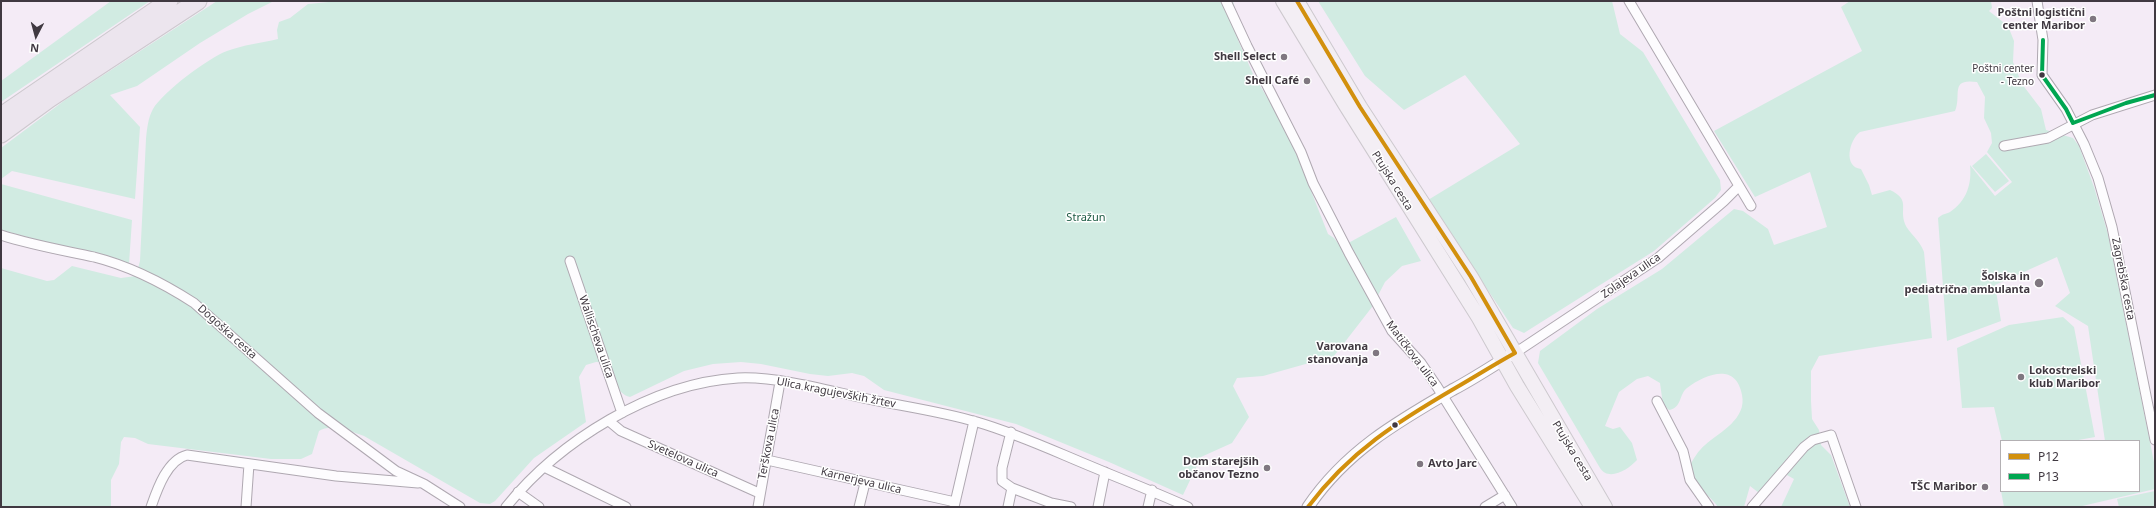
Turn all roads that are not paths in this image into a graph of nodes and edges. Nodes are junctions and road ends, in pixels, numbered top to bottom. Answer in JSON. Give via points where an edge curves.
{"nodes":[{"id":1,"x":169,"y":1,"type":"edge"},
{"id":2,"x":198,"y":1,"type":"edge"},
{"id":3,"x":1226,"y":1,"type":"edge"},
{"id":4,"x":1283,"y":1,"type":"edge"},
{"id":5,"x":1296,"y":1,"type":"edge"},
{"id":6,"x":1629,"y":1,"type":"edge"},
{"id":7,"x":2037,"y":1,"type":"edge"},
{"id":8,"x":2155,"y":95,"type":"edge"},
{"id":9,"x":1,"y":116,"type":"edge"},
{"id":10,"x":2073,"y":123,"type":"junction"},
{"id":11,"x":1,"y":134,"type":"edge"},
{"id":12,"x":2004,"y":146,"type":"dead end"},
{"id":13,"x":1738,"y":187,"type":"junction"},
{"id":14,"x":1751,"y":206,"type":"dead end"},
{"id":15,"x":1,"y":235,"type":"edge"},
{"id":16,"x":570,"y":261,"type":"dead end"},
{"id":17,"x":1515,"y":353,"type":"junction"},
{"id":18,"x":1502,"y":360,"type":"junction"},
{"id":19,"x":780,"y":382,"type":"junction"},
{"id":20,"x":1442,"y":396,"type":"junction"},
{"id":21,"x":1657,"y":401,"type":"dead end"},
{"id":22,"x":622,"y":414,"type":"junction"},
{"id":23,"x":609,"y":421,"type":"junction"},
{"id":24,"x":974,"y":421,"type":"junction"},
{"id":25,"x":1010,"y":432,"type":"junction"},
{"id":26,"x":2155,"y":440,"type":"edge"},
{"id":27,"x":767,"y":460,"type":"junction"},
{"id":28,"x":249,"y":464,"type":"junction"},
{"id":29,"x":544,"y":467,"type":"junction"},
{"id":30,"x":1106,"y":472,"type":"junction"},
{"id":31,"x":865,"y":483,"type":"junction"},
{"id":32,"x":424,"y":484,"type":"junction"},
{"id":33,"x":1012,"y":488,"type":"junction"},
{"id":34,"x":1152,"y":490,"type":"junction"},
{"id":35,"x":518,"y":492,"type":"junction"},
{"id":36,"x":759,"y":493,"type":"junction"},
{"id":37,"x":1505,"y":495,"type":"junction"},
{"id":38,"x":955,"y":505,"type":"edge"},
{"id":39,"x":1051,"y":505,"type":"edge"},
{"id":40,"x":151,"y":507,"type":"edge"},
{"id":41,"x":246,"y":507,"type":"edge"},
{"id":42,"x":460,"y":507,"type":"edge"},
{"id":43,"x":506,"y":507,"type":"edge"},
{"id":44,"x":539,"y":507,"type":"edge"},
{"id":45,"x":626,"y":507,"type":"edge"},
{"id":46,"x":758,"y":507,"type":"edge"},
{"id":47,"x":859,"y":507,"type":"edge"},
{"id":48,"x":1008,"y":507,"type":"edge"},
{"id":49,"x":1071,"y":507,"type":"edge"},
{"id":50,"x":1098,"y":507,"type":"edge"},
{"id":51,"x":1148,"y":507,"type":"edge"},
{"id":52,"x":1188,"y":507,"type":"edge"},
{"id":53,"x":1308,"y":507,"type":"edge"},
{"id":54,"x":1485,"y":507,"type":"edge"},
{"id":55,"x":1512,"y":507,"type":"edge"},
{"id":56,"x":1592,"y":507,"type":"edge"},
{"id":57,"x":1605,"y":507,"type":"edge"},
{"id":58,"x":1709,"y":507,"type":"edge"},
{"id":59,"x":1752,"y":507,"type":"edge"},
{"id":60,"x":1856,"y":507,"type":"edge"}],
"edges":[{"from":1,"to":9,"type":"highway"},
{"from":2,"to":11,"type":"highway","via":[[49,99]]},
{"from":3,"to":20,"type":"street","name":"Matičkova ulica","via":[[1349,253],[1392,331],[1421,363]]},
{"from":4,"to":18,"type":"main road","name":"Ptujska cesta","via":[[1479,318]]},
{"from":5,"to":17,"type":"main road","name":"Ptujska cesta","via":[[1360,107],[1471,277]]},
{"from":6,"to":13,"type":"street"},
{"from":7,"to":10,"type":"street","name":"Zagrebška cesta","via":[[2043,40],[2042,75]]},
{"from":8,"to":10,"type":"street"},
{"from":10,"to":12,"type":"street","via":[[2048,138]]},
{"from":10,"to":26,"type":"street","name":"Zagrebška cesta","via":[[2098,178],[2112,227]]},
{"from":13,"to":14,"type":"street"},
{"from":13,"to":17,"type":"street","name":"Zolajeva ulica","via":[[1658,258]]},
{"from":15,"to":32,"type":"street","name":"Dogoška cesta","via":[[95,258],[143,274],[176,292],[194,303],[318,413],[396,470]]},
{"from":16,"to":22,"type":"street","name":"Wallischeva ulica"},
{"from":17,"to":18,"type":"street"},
{"from":17,"to":57,"type":"main road","name":"Ptujska cesta"},
{"from":18,"to":20,"type":"street"},
{"from":18,"to":56,"type":"main road","name":"Ptujska cesta"},
{"from":19,"to":22,"type":"street","name":"Ulica kragujevških žrtev","via":[[760,378],[739,378],[695,385],[669,393]]},
{"from":19,"to":24,"type":"street","name":"Ulica kragujevških žrtev"},
{"from":19,"to":27,"type":"street","name":"Terškova ulica"},
{"from":20,"to":37,"type":"street","name":"Matičkova ulica"},
{"from":20,"to":53,"type":"street","via":[[1390,426],[1362,447],[1333,476]]},
{"from":21,"to":58,"type":"street","via":[[1683,451],[1690,480]]},
{"from":22,"to":23,"type":"street","name":"Ulica kragujevških žrtev"},
{"from":23,"to":29,"type":"street","name":"Ulica kragujevških žrtev","via":[[578,439]]},
{"from":23,"to":36,"type":"street","name":"Svetelova ulica","via":[[621,431]]},
{"from":24,"to":25,"type":"street","name":"Ulica kragujevških žrtev"},
{"from":24,"to":38,"type":"street"},
{"from":25,"to":30,"type":"street","name":"Ulica kragujevških žrtev"},
{"from":25,"to":33,"type":"street","via":[[1001,477],[1005,485]]},
{"from":27,"to":31,"type":"street","name":"Karnerjeva ulica"},
{"from":27,"to":36,"type":"street","name":"Terškova ulica"},
{"from":28,"to":32,"type":"street","name":"Dogoška cesta","via":[[336,476]]},
{"from":28,"to":40,"type":"street","name":"Dogoška cesta","via":[[194,454],[182,456],[168,470]]},
{"from":28,"to":41,"type":"street"},
{"from":29,"to":35,"type":"street","name":"Ulica kragujevških žrtev"},
{"from":29,"to":45,"type":"street"},
{"from":30,"to":34,"type":"street","name":"Ulica kragujevških žrtev"},
{"from":30,"to":50,"type":"street"},
{"from":31,"to":38,"type":"street","name":"Karnerjeva ulica"},
{"from":31,"to":47,"type":"street"},
{"from":32,"to":42,"type":"street","name":"Dogoška cesta"},
{"from":33,"to":39,"type":"street"},
{"from":33,"to":48,"type":"street"},
{"from":34,"to":51,"type":"street"},
{"from":34,"to":52,"type":"street","name":"Ulica kragujevških žrtev"},
{"from":35,"to":43,"type":"street","name":"Ulica kragujevških žrtev"},
{"from":35,"to":44,"type":"street"},
{"from":36,"to":46,"type":"street","name":"Terškova ulica"},
{"from":37,"to":54,"type":"street"},
{"from":37,"to":55,"type":"street","name":"Matičkova ulica"},
{"from":39,"to":49,"type":"street"},
{"from":59,"to":60,"type":"street","via":[[1804,447],[1813,440],[1831,435]]}]}
